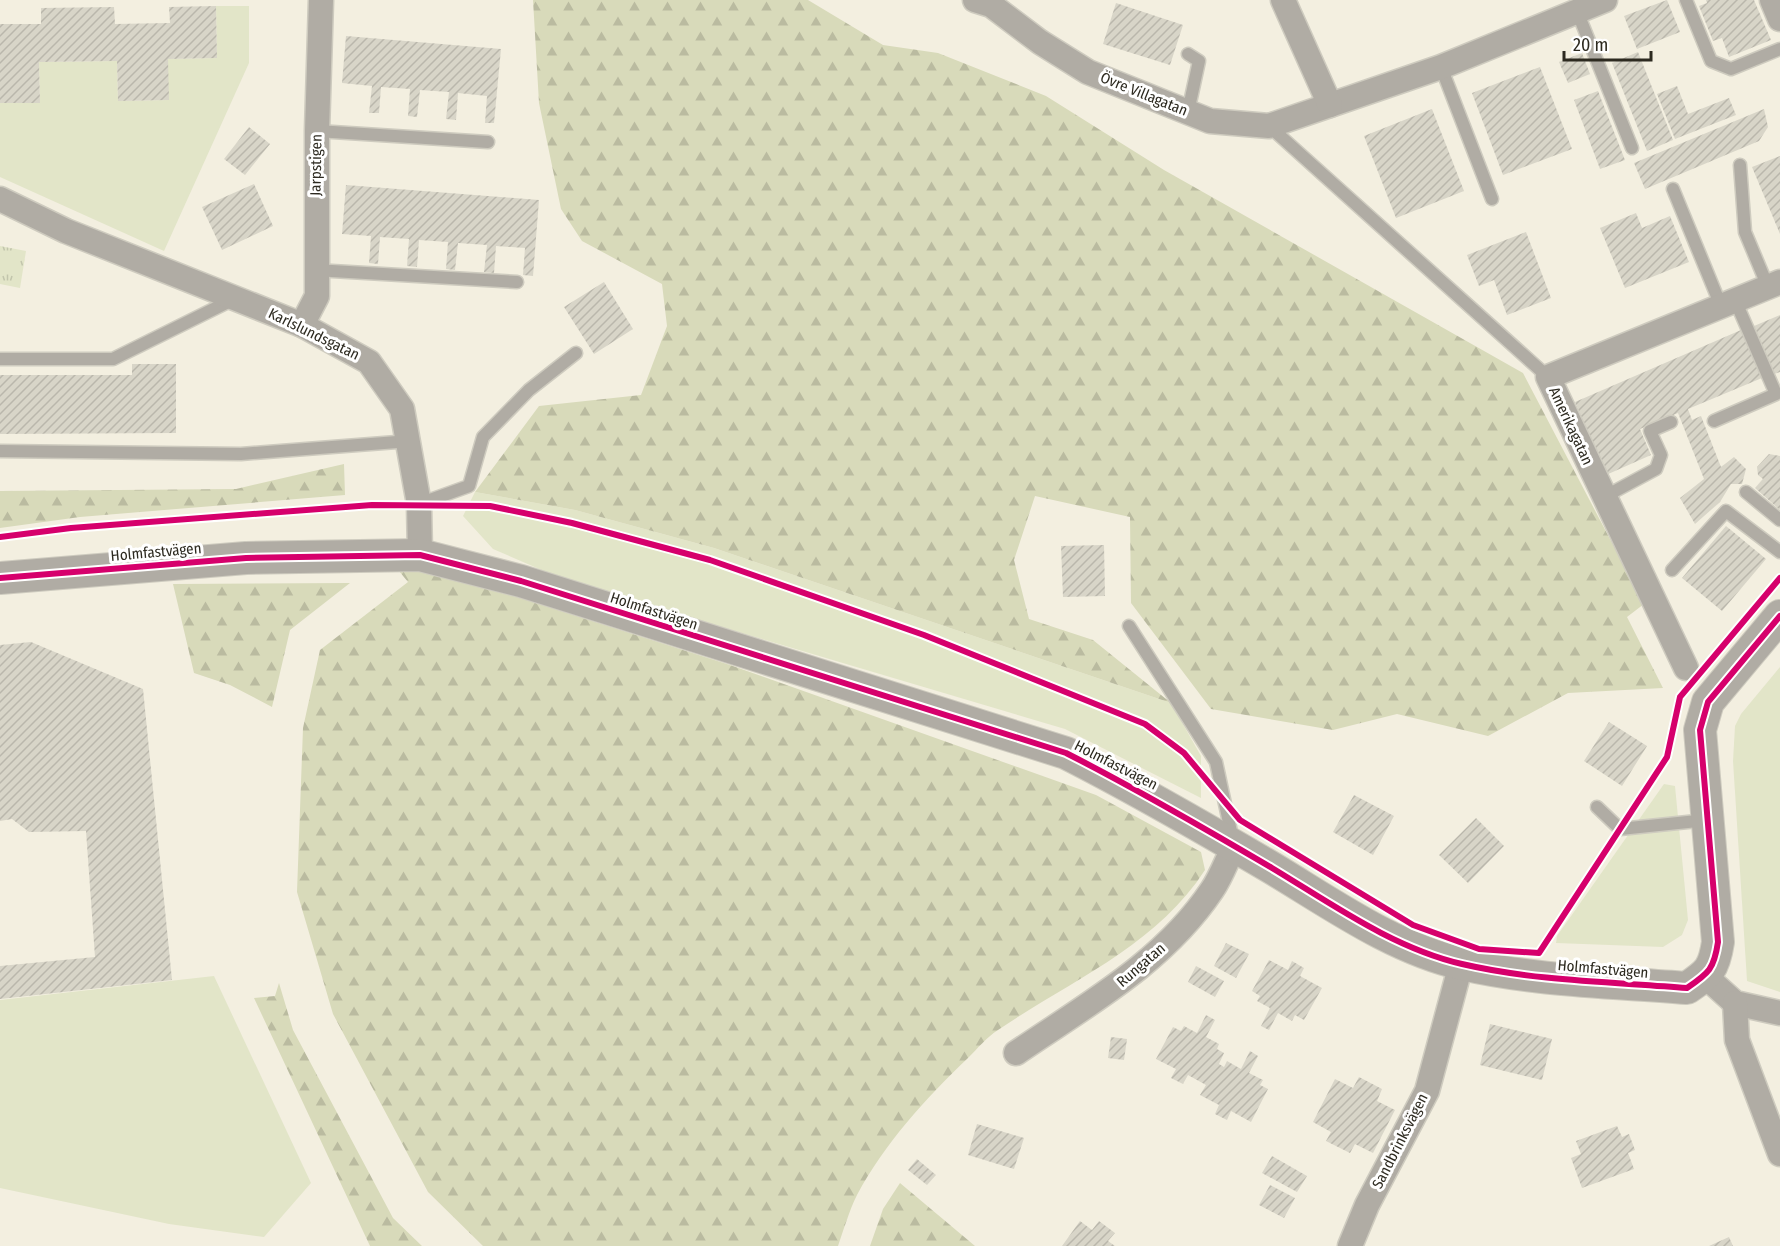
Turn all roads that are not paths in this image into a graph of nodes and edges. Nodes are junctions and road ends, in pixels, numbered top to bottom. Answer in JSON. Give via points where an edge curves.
{"nodes":[{"id":1,"x":321,"y":0,"type":"edge"},
{"id":2,"x":975,"y":0,"type":"edge"},
{"id":3,"x":1283,"y":0,"type":"edge"},
{"id":4,"x":1686,"y":0,"type":"edge"},
{"id":5,"x":1772,"y":0,"type":"edge"},
{"id":6,"x":1591,"y":4,"type":"edge"},
{"id":7,"x":1780,"y":19,"type":"edge"},
{"id":8,"x":1780,"y":49,"type":"edge"},
{"id":9,"x":1188,"y":54,"type":"dead end"},
{"id":10,"x":1441,"y":67,"type":"junction"},
{"id":11,"x":1330,"y":105,"type":"junction"},
{"id":12,"x":1188,"y":112,"type":"junction"},
{"id":13,"x":1269,"y":126,"type":"junction"},
{"id":14,"x":317,"y":131,"type":"junction"},
{"id":15,"x":488,"y":142,"type":"dead end"},
{"id":16,"x":1632,"y":148,"type":"dead end"},
{"id":17,"x":1740,"y":165,"type":"dead end"},
{"id":18,"x":1673,"y":189,"type":"dead end"},
{"id":19,"x":1492,"y":198,"type":"dead end"},
{"id":20,"x":0,"y":199,"type":"edge"},
{"id":21,"x":315,"y":270,"type":"junction"},
{"id":22,"x":517,"y":282,"type":"dead end"},
{"id":23,"x":1774,"y":285,"type":"edge"},
{"id":24,"x":235,"y":298,"type":"junction"},
{"id":25,"x":1728,"y":303,"type":"junction"},
{"id":26,"x":302,"y":325,"type":"junction"},
{"id":27,"x":576,"y":353,"type":"dead end"},
{"id":28,"x":0,"y":359,"type":"edge"},
{"id":29,"x":1548,"y":377,"type":"junction"},
{"id":30,"x":1714,"y":421,"type":"dead end"},
{"id":31,"x":1671,"y":422,"type":"dead end"},
{"id":32,"x":410,"y":441,"type":"junction"},
{"id":33,"x":0,"y":451,"type":"edge"},
{"id":34,"x":1746,"y":492,"type":"dead end"},
{"id":35,"x":1604,"y":497,"type":"junction"},
{"id":36,"x":419,"y":504,"type":"junction"},
{"id":37,"x":1780,"y":520,"type":"edge"},
{"id":38,"x":1780,"y":552,"type":"edge"},
{"id":39,"x":420,"y":555,"type":"junction"},
{"id":40,"x":1672,"y":570,"type":"dead end"},
{"id":41,"x":0,"y":578,"type":"edge"},
{"id":42,"x":1780,"y":616,"type":"edge"},
{"id":43,"x":1129,"y":626,"type":"dead end"},
{"id":44,"x":1686,"y":668,"type":"dead end"},
{"id":45,"x":1597,"y":807,"type":"dead end"},
{"id":46,"x":1708,"y":820,"type":"junction"},
{"id":47,"x":1234,"y":846,"type":"junction"},
{"id":48,"x":1461,"y":964,"type":"junction"},
{"id":49,"x":1705,"y":976,"type":"junction"},
{"id":50,"x":1735,"y":1003,"type":"junction"},
{"id":51,"x":1780,"y":1013,"type":"edge"},
{"id":52,"x":1016,"y":1053,"type":"dead end"},
{"id":53,"x":1780,"y":1154,"type":"edge"},
{"id":54,"x":1350,"y":1246,"type":"edge"}],
"edges":[{"from":1,"to":14,"type":"street","name":"Jarpstigen"},
{"from":2,"to":12,"type":"street","name":"Övre Villagatan","via":[[991,5],[1088,72]]},
{"from":3,"to":11,"type":"street"},
{"from":4,"to":8,"type":"lane","via":[[1711,61],[1731,69]]},
{"from":5,"to":7,"type":"street"},
{"from":6,"to":10,"type":"street","name":"Övre Villagatan"},
{"from":6,"to":16,"type":"lane"},
{"from":9,"to":12,"type":"lane","via":[[1199,61]]},
{"from":10,"to":11,"type":"street","name":"Övre Villagatan"},
{"from":10,"to":19,"type":"lane"},
{"from":11,"to":13,"type":"street","name":"Övre Villagatan"},
{"from":12,"to":13,"type":"street","name":"Övre Villagatan","via":[[1210,121]]},
{"from":13,"to":29,"type":"lane"},
{"from":14,"to":15,"type":"lane"},
{"from":14,"to":21,"type":"street","name":"Jarpstigen"},
{"from":17,"to":23,"type":"lane","via":[[1745,232]]},
{"from":18,"to":25,"type":"lane"},
{"from":20,"to":24,"type":"street","name":"Karlslundsgatan","via":[[66,231]]},
{"from":21,"to":22,"type":"lane"},
{"from":21,"to":26,"type":"street","name":"Jarpstigen","via":[[317,296]]},
{"from":23,"to":25,"type":"street","name":"Amerikagatan"},
{"from":24,"to":26,"type":"street","name":"Karlslundsgatan"},
{"from":24,"to":28,"type":"lane","via":[[113,359]]},
{"from":25,"to":29,"type":"street","name":"Amerikagatan"},
{"from":25,"to":30,"type":"lane","via":[[1776,394]]},
{"from":26,"to":32,"type":"street","name":"Karlslundsgatan","via":[[369,362],[402,410]]},
{"from":27,"to":36,"type":"lane","via":[[529,390],[483,437],[469,486]]},
{"from":29,"to":35,"type":"street","name":"Amerikagatan"},
{"from":31,"to":35,"type":"lane","via":[[1650,431],[1661,455],[1656,469]]},
{"from":32,"to":33,"type":"lane","via":[[241,454]]},
{"from":32,"to":36,"type":"street","name":"Karlslundsgatan"},
{"from":34,"to":37,"type":"lane"},
{"from":35,"to":44,"type":"street","name":"Amerikagatan"},
{"from":36,"to":39,"type":"street","name":"Karlslundsgatan"},
{"from":38,"to":40,"type":"lane","via":[[1726,511]]},
{"from":39,"to":41,"type":"street","name":"Holmfastvägen","via":[[246,558]]},
{"from":39,"to":47,"type":"street","name":"Holmfastvägen","via":[[521,581],[1066,753],[1149,795]]},
{"from":42,"to":46,"type":"street","via":[[1708,702],[1700,730]]},
{"from":43,"to":47,"type":"lane","via":[[1216,762]]},
{"from":45,"to":46,"type":"lane","via":[[1620,829]]},
{"from":46,"to":49,"type":"street","via":[[1718,942],[1715,964]]},
{"from":47,"to":48,"type":"street","name":"Holmfastvägen","via":[[1402,943]]},
{"from":47,"to":52,"type":"street","name":"Rungatan","via":[[1212,890],[1169,941],[1122,983]]},
{"from":48,"to":49,"type":"street","name":"Holmfastvägen","via":[[1523,974],[1687,988]]},
{"from":48,"to":54,"type":"street","name":"Sandbrinksvägen","via":[[1427,1091],[1367,1205]]},
{"from":49,"to":50,"type":"street"},
{"from":50,"to":51,"type":"street"},
{"from":50,"to":53,"type":"street","via":[[1737,1040]]}]}
